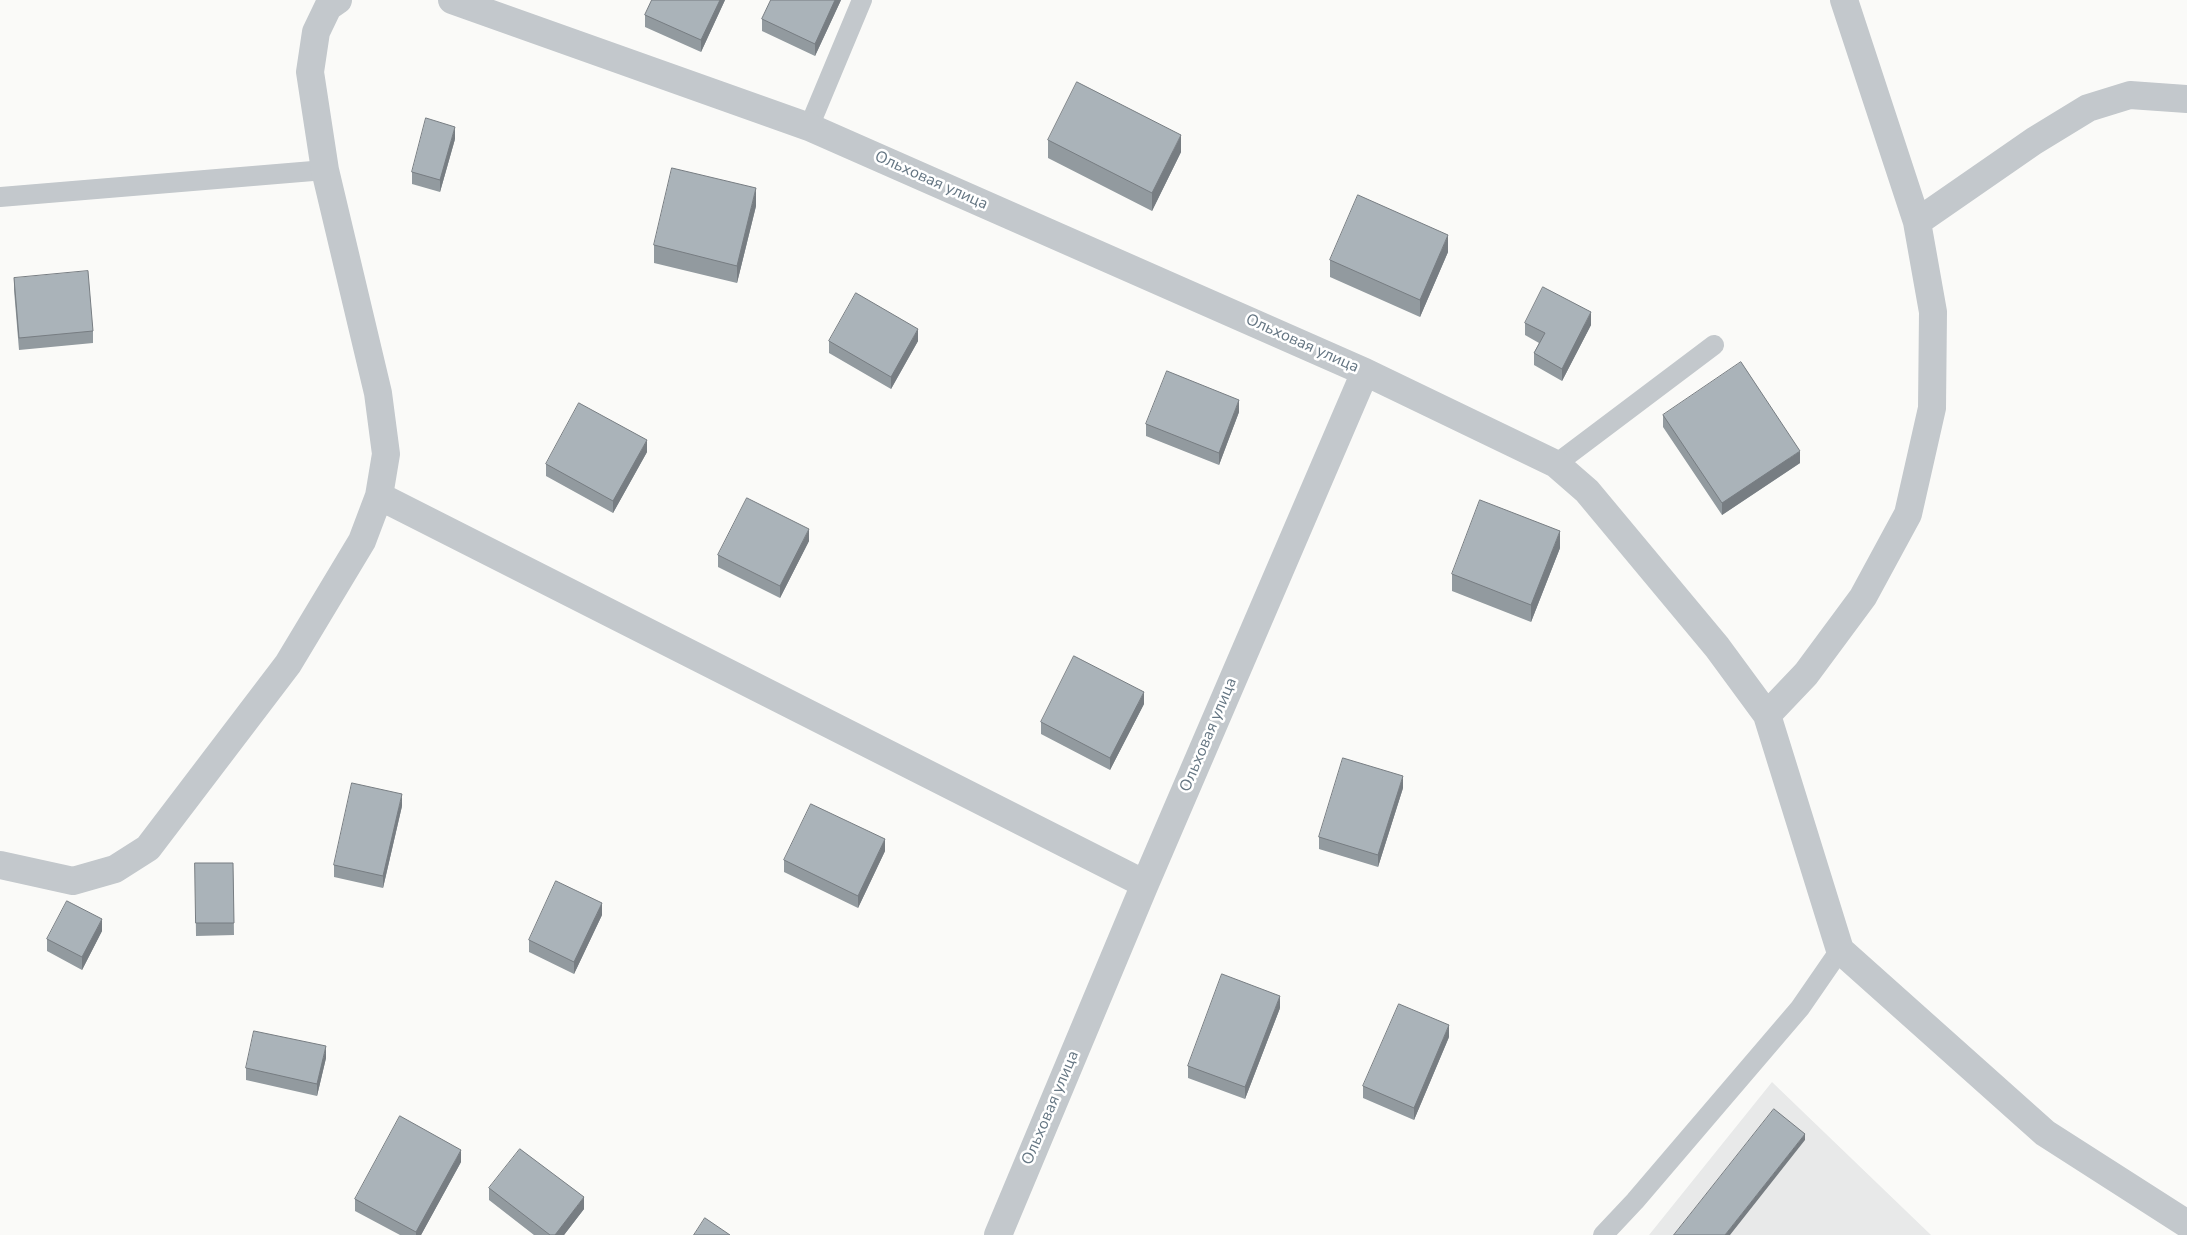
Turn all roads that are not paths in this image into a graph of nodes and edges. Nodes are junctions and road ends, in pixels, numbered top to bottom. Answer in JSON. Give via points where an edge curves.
{"nodes":[{"id":1,"x":338,"y":0,"type":"edge"},
{"id":2,"x":452,"y":0,"type":"edge"},
{"id":3,"x":862,"y":0,"type":"edge"},
{"id":4,"x":1844,"y":0,"type":"edge"},
{"id":5,"x":2187,"y":99,"type":"edge"},
{"id":6,"x":809,"y":127,"type":"junction"},
{"id":7,"x":325,"y":170,"type":"junction"},
{"id":8,"x":0,"y":197,"type":"edge"},
{"id":9,"x":1917,"y":222,"type":"junction"},
{"id":10,"x":1714,"y":344,"type":"dead end"},
{"id":11,"x":1365,"y":372,"type":"junction"},
{"id":12,"x":1556,"y":464,"type":"junction"},
{"id":13,"x":379,"y":496,"type":"junction"},
{"id":14,"x":1767,"y":715,"type":"junction"},
{"id":15,"x":0,"y":865,"type":"edge"},
{"id":16,"x":1146,"y":884,"type":"junction"},
{"id":17,"x":1840,"y":950,"type":"junction"},
{"id":18,"x":2187,"y":1224,"type":"edge"},
{"id":19,"x":998,"y":1235,"type":"edge"},
{"id":20,"x":1603,"y":1235,"type":"edge"}],
"edges":[{"from":1,"to":7,"type":"street","via":[[328,7],[316,32],[310,72]]},
{"from":2,"to":6,"type":"street","name":"Ольховая улица"},
{"from":3,"to":6,"type":"lane"},
{"from":4,"to":9,"type":"street"},
{"from":5,"to":9,"type":"street","via":[[2130,95],[2088,108]]},
{"from":6,"to":11,"type":"street","name":"Ольховая улица"},
{"from":7,"to":8,"type":"lane"},
{"from":7,"to":13,"type":"street","via":[[378,394],[386,454]]},
{"from":9,"to":14,"type":"street","via":[[1933,312],[1932,408],[1908,514],[1863,597],[1806,674]]},
{"from":10,"to":12,"type":"lane"},
{"from":11,"to":12,"type":"street"},
{"from":11,"to":16,"type":"street","name":"Ольховая улица"},
{"from":12,"to":14,"type":"street","via":[[1587,491],[1717,647]]},
{"from":13,"to":15,"type":"street","via":[[362,541],[288,664],[148,848],[115,869],[73,881]]},
{"from":13,"to":16,"type":"street"},
{"from":14,"to":17,"type":"street"},
{"from":16,"to":19,"type":"street","name":"Ольховая улица"},
{"from":17,"to":18,"type":"street","via":[[2044,1133]]},
{"from":17,"to":20,"type":"lane","via":[[1800,1008]]}]}
